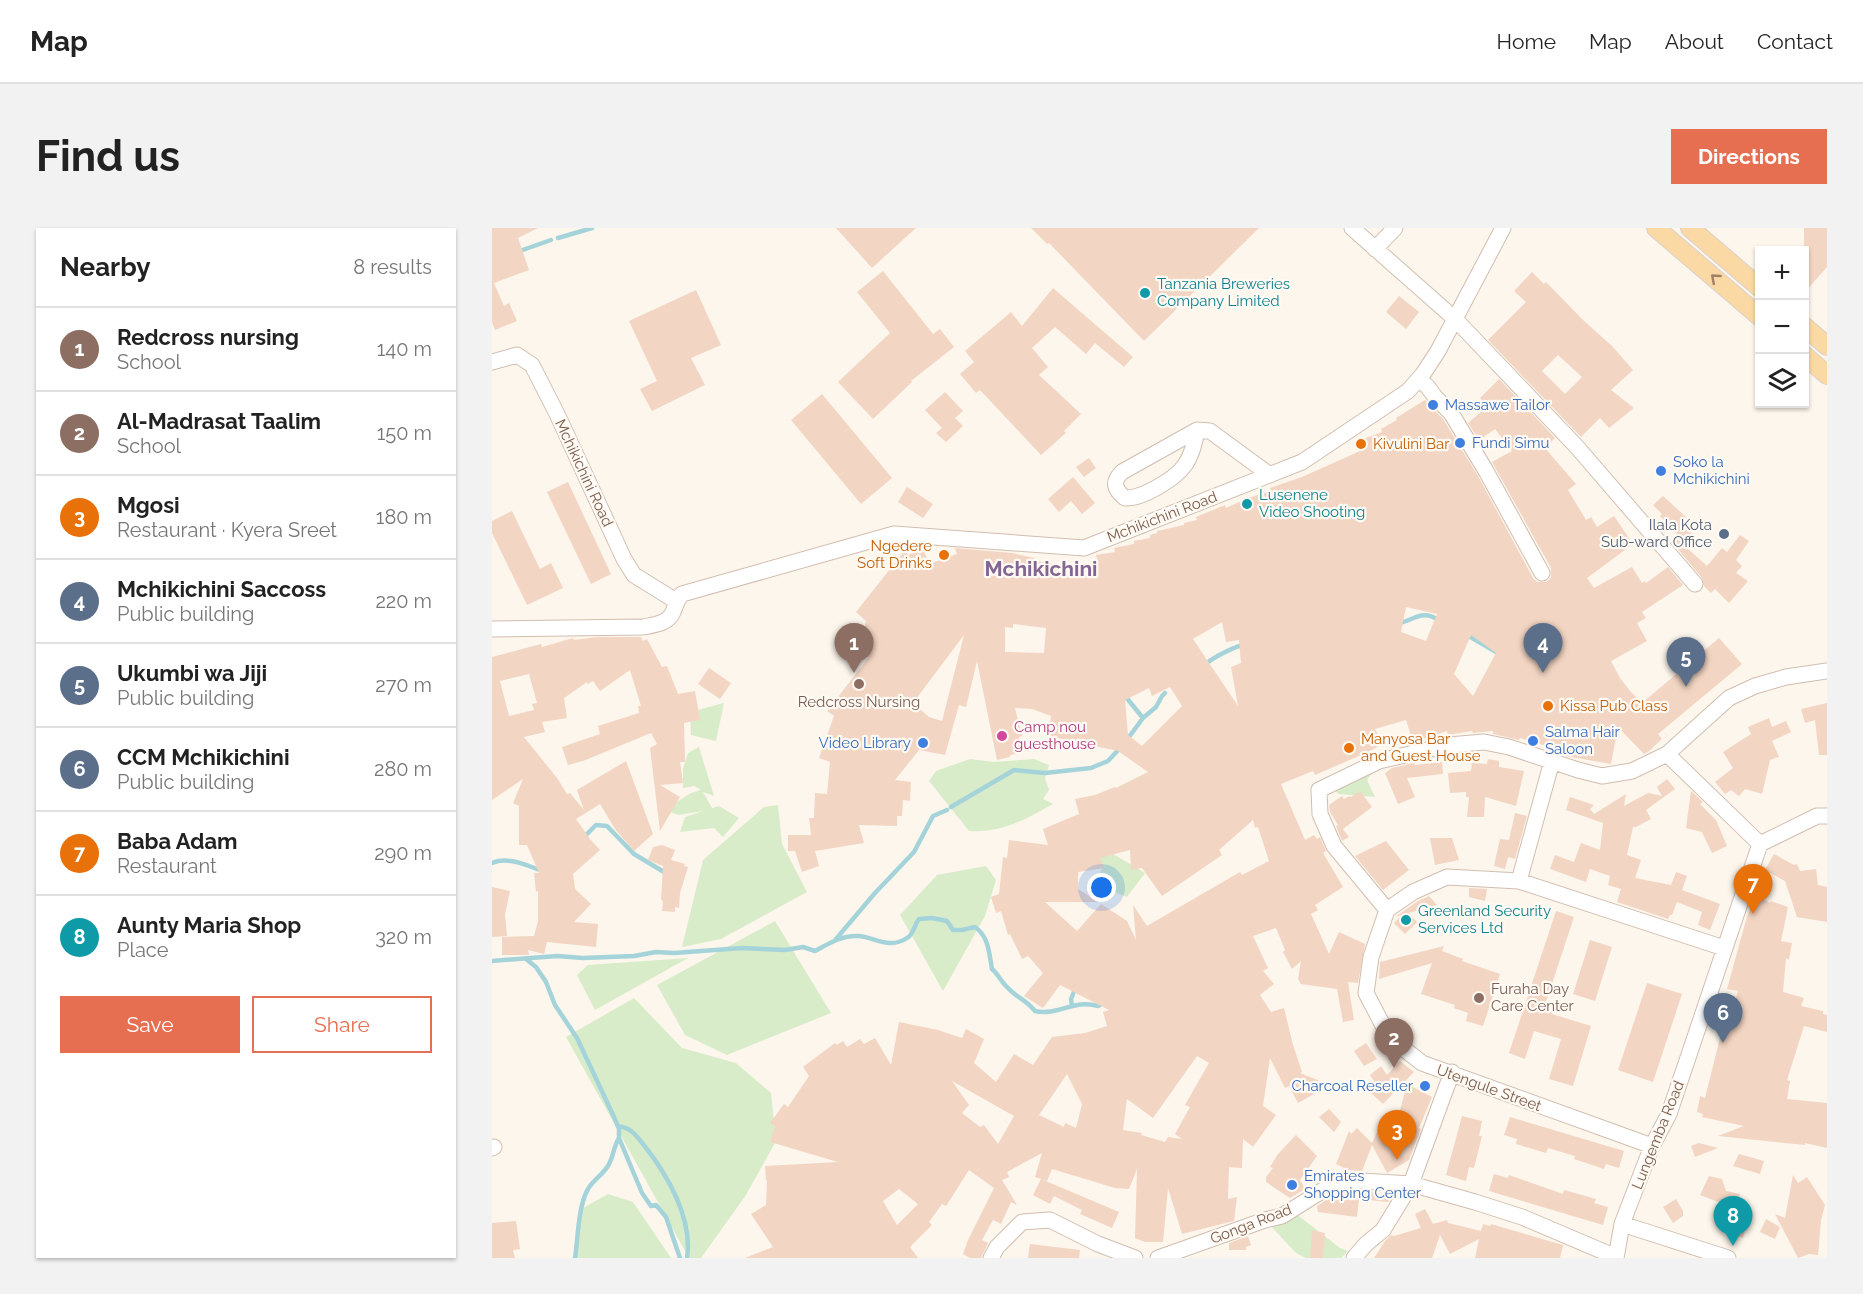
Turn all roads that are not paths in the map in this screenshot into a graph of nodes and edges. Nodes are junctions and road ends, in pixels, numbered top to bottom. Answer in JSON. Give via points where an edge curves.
{"nodes":[{"id":1,"x":1352,"y":228,"type":"edge"},
{"id":2,"x":1395,"y":228,"type":"edge"},
{"id":3,"x":1503,"y":228,"type":"edge"},
{"id":4,"x":1656,"y":228,"type":"edge"},
{"id":5,"x":1690,"y":228,"type":"edge"},
{"id":6,"x":1375,"y":249,"type":"junction"},
{"id":7,"x":1755,"y":284,"type":"edge"},
{"id":8,"x":1755,"y":313,"type":"edge"},
{"id":9,"x":1455,"y":319,"type":"junction"},
{"id":10,"x":1809,"y":330,"type":"edge"},
{"id":11,"x":1827,"y":346,"type":"edge"},
{"id":12,"x":1809,"y":359,"type":"edge"},
{"id":13,"x":492,"y":362,"type":"edge"},
{"id":14,"x":1827,"y":375,"type":"edge"},
{"id":15,"x":1418,"y":380,"type":"junction"},
{"id":16,"x":1197,"y":430,"type":"junction"},
{"id":17,"x":1270,"y":475,"type":"junction"},
{"id":18,"x":1542,"y":573,"type":"dead end"},
{"id":19,"x":1695,"y":584,"type":"dead end"},
{"id":20,"x":676,"y":601,"type":"junction"},
{"id":21,"x":492,"y":629,"type":"edge"},
{"id":22,"x":1827,"y":671,"type":"edge"},
{"id":23,"x":1667,"y":754,"type":"junction"},
{"id":24,"x":1552,"y":761,"type":"junction"},
{"id":25,"x":1827,"y":816,"type":"edge"},
{"id":26,"x":1760,"y":844,"type":"junction"},
{"id":27,"x":1519,"y":881,"type":"junction"},
{"id":28,"x":1387,"y":910,"type":"junction"},
{"id":29,"x":1724,"y":948,"type":"junction"},
{"id":30,"x":1452,"y":1072,"type":"junction"},
{"id":31,"x":1652,"y":1146,"type":"junction"},
{"id":32,"x":1411,"y":1184,"type":"junction"},
{"id":33,"x":1622,"y":1224,"type":"junction"},
{"id":34,"x":1616,"y":1257,"type":"edge"},
{"id":35,"x":992,"y":1258,"type":"edge"},
{"id":36,"x":1135,"y":1258,"type":"edge"},
{"id":37,"x":1158,"y":1258,"type":"edge"},
{"id":38,"x":1354,"y":1258,"type":"edge"},
{"id":39,"x":1728,"y":1258,"type":"edge"}],
"edges":[{"from":1,"to":6,"type":"street"},
{"from":2,"to":6,"type":"street"},
{"from":3,"to":9,"type":"street","name":"Mchikichini Road"},
{"from":8,"to":4,"type":"main road","one_way":true},
{"from":5,"to":7,"type":"main road"},
{"from":6,"to":9,"type":"street"},
{"from":9,"to":15,"type":"street","name":"Mchikichini Road"},
{"from":9,"to":19,"type":"street","via":[[1577,447]]},
{"from":10,"to":11,"type":"main road"},
{"from":12,"to":14,"type":"main road"},
{"from":13,"to":20,"type":"street","name":"Mchikichini Road","via":[[517,355],[532,365],[624,559],[634,575]]},
{"from":15,"to":17,"type":"street","name":"Mchikichini Road","via":[[1408,391],[1302,462]]},
{"from":15,"to":18,"type":"street","via":[[1451,413]]},
{"from":16,"to":16,"type":"street","via":[[1122,472],[1115,478],[1118,492],[1125,498],[1141,496],[1181,470]]},
{"from":16,"to":17,"type":"street","via":[[1210,431]]},
{"from":17,"to":20,"type":"street","name":"Mchikichini Road","via":[[1084,548],[894,534],[682,594]]},
{"from":20,"to":21,"type":"street","name":"Mchikichini Road","via":[[668,619],[643,627]]},
{"from":22,"to":23,"type":"street","via":[[1786,677],[1729,698]]},
{"from":23,"to":24,"type":"street","via":[[1632,771],[1602,776]]},
{"from":23,"to":26,"type":"street"},
{"from":24,"to":27,"type":"street"},
{"from":24,"to":28,"type":"street","via":[[1484,742],[1449,745],[1379,761],[1319,790],[1320,814],[1334,846]]},
{"from":25,"to":26,"type":"street","via":[[1818,816]]},
{"from":26,"to":29,"type":"street","name":"Lungemba Road"},
{"from":27,"to":28,"type":"street","via":[[1447,877],[1413,892]]},
{"from":27,"to":29,"type":"street"},
{"from":28,"to":30,"type":"street","name":"Utengule Street","via":[[1371,957],[1366,993],[1389,1038],[1422,1063]]},
{"from":29,"to":31,"type":"street","name":"Lungemba Road","via":[[1669,1114]]},
{"from":30,"to":31,"type":"street","name":"Utengule Street"},
{"from":30,"to":32,"type":"street"},
{"from":31,"to":33,"type":"street","name":"Lungemba Road"},
{"from":32,"to":34,"type":"street","name":"Gonga Road","via":[[1522,1217]]},
{"from":32,"to":37,"type":"street","name":"Gonga Road","via":[[1335,1182],[1282,1216]]},
{"from":32,"to":38,"type":"street","via":[[1383,1230]]},
{"from":33,"to":34,"type":"street","name":"Lungemba Road"},
{"from":33,"to":39,"type":"street"},
{"from":35,"to":36,"type":"street","via":[[997,1247],[1022,1222],[1050,1220]]}]}
